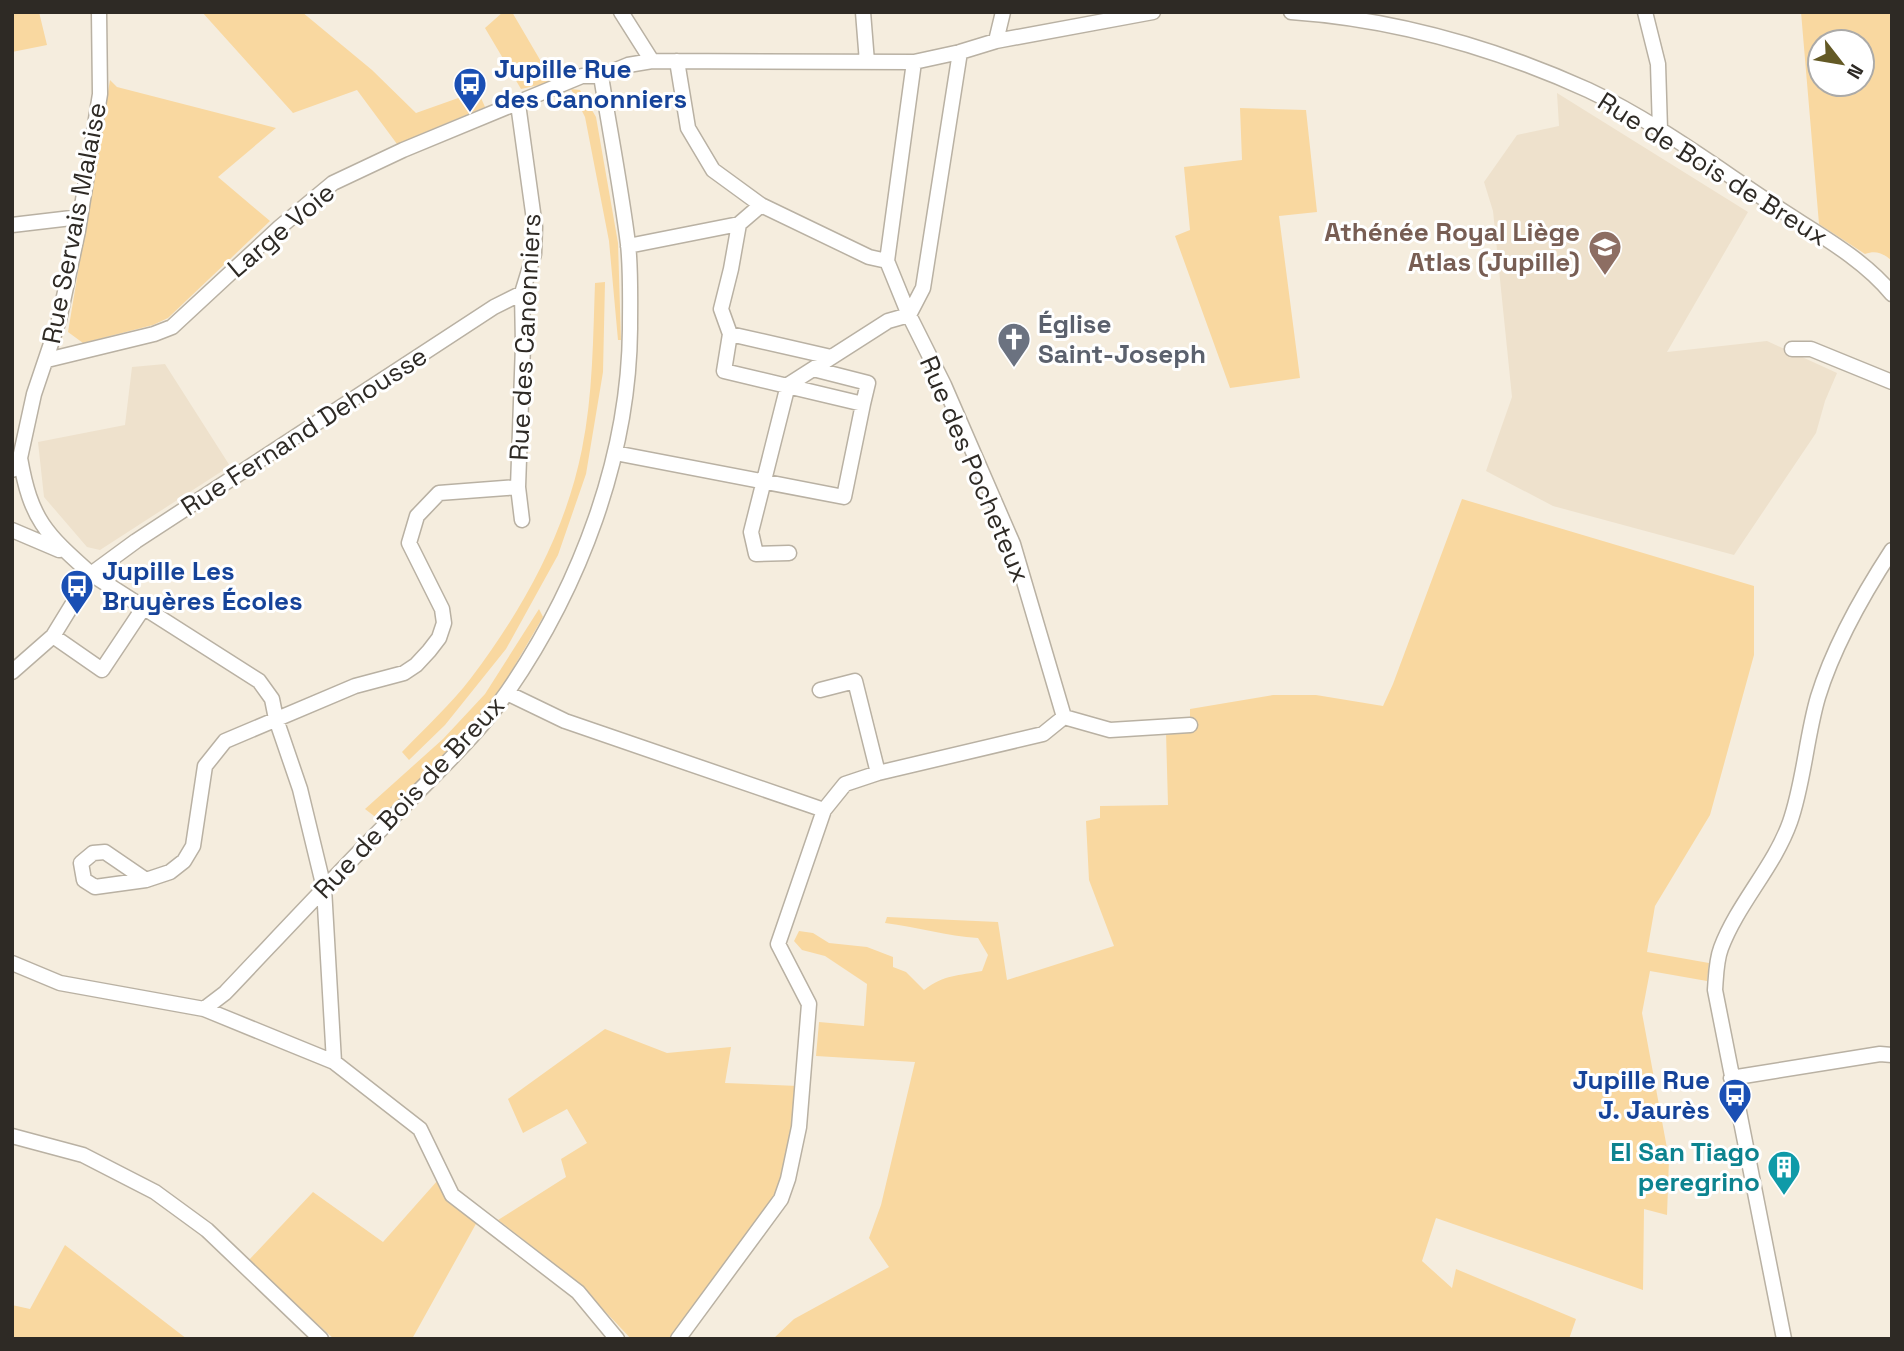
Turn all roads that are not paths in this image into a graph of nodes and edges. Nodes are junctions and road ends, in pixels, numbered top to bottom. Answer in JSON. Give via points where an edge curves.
{"nodes":[{"id":1,"x":99,"y":12,"type":"edge"},
{"id":2,"x":621,"y":12,"type":"edge"},
{"id":3,"x":863,"y":12,"type":"edge"},
{"id":4,"x":1003,"y":12,"type":"edge"},
{"id":5,"x":1153,"y":12,"type":"edge"},
{"id":6,"x":1292,"y":12,"type":"edge"},
{"id":7,"x":1644,"y":12,"type":"edge"},
{"id":8,"x":1388,"y":19,"type":"edge"},
{"id":9,"x":996,"y":41,"type":"junction"},
{"id":10,"x":960,"y":52,"type":"junction"},
{"id":11,"x":652,"y":61,"type":"junction"},
{"id":12,"x":677,"y":61,"type":"junction"},
{"id":13,"x":867,"y":62,"type":"junction"},
{"id":14,"x":914,"y":62,"type":"junction"},
{"id":15,"x":601,"y":76,"type":"junction"},
{"id":16,"x":518,"y":104,"type":"junction"},
{"id":17,"x":1660,"y":130,"type":"junction"},
{"id":18,"x":761,"y":205,"type":"junction"},
{"id":19,"x":80,"y":218,"type":"junction"},
{"id":20,"x":739,"y":224,"type":"junction"},
{"id":21,"x":12,"y":225,"type":"edge"},
{"id":22,"x":628,"y":246,"type":"junction"},
{"id":23,"x":887,"y":261,"type":"junction"},
{"id":24,"x":1889,"y":283,"type":"edge"},
{"id":25,"x":522,"y":293,"type":"junction"},
{"id":26,"x":909,"y":315,"type":"junction"},
{"id":27,"x":730,"y":334,"type":"junction"},
{"id":28,"x":1792,"y":349,"type":"dead end"},
{"id":29,"x":831,"y":357,"type":"junction"},
{"id":30,"x":47,"y":360,"type":"junction"},
{"id":31,"x":813,"y":369,"type":"junction"},
{"id":32,"x":1892,"y":382,"type":"edge"},
{"id":33,"x":788,"y":386,"type":"junction"},
{"id":34,"x":863,"y":404,"type":"junction"},
{"id":35,"x":615,"y":453,"type":"junction"},
{"id":36,"x":16,"y":464,"type":"edge"},
{"id":37,"x":765,"y":481,"type":"junction"},
{"id":38,"x":518,"y":486,"type":"junction"},
{"id":39,"x":522,"y":520,"type":"dead end"},
{"id":40,"x":12,"y":530,"type":"edge"},
{"id":41,"x":1892,"y":550,"type":"edge"},
{"id":42,"x":789,"y":553,"type":"dead end"},
{"id":43,"x":68,"y":554,"type":"junction"},
{"id":44,"x":91,"y":575,"type":"junction"},
{"id":45,"x":144,"y":607,"type":"junction"},
{"id":46,"x":53,"y":635,"type":"junction"},
{"id":47,"x":12,"y":672,"type":"edge"},
{"id":48,"x":820,"y":690,"type":"dead end"},
{"id":49,"x":506,"y":692,"type":"junction"},
{"id":50,"x":1064,"y":717,"type":"junction"},
{"id":51,"x":275,"y":719,"type":"junction"},
{"id":52,"x":1191,"y":725,"type":"dead end"},
{"id":53,"x":878,"y":774,"type":"junction"},
{"id":54,"x":824,"y":810,"type":"junction"},
{"id":55,"x":146,"y":880,"type":"dead end"},
{"id":56,"x":324,"y":888,"type":"junction"},
{"id":57,"x":12,"y":962,"type":"edge"},
{"id":58,"x":204,"y":1009,"type":"junction"},
{"id":59,"x":1892,"y":1055,"type":"edge"},
{"id":60,"x":334,"y":1062,"type":"junction"},
{"id":61,"x":1731,"y":1078,"type":"junction"},
{"id":62,"x":12,"y":1136,"type":"edge"},
{"id":63,"x":321,"y":1339,"type":"edge"},
{"id":64,"x":617,"y":1339,"type":"edge"},
{"id":65,"x":678,"y":1339,"type":"edge"},
{"id":66,"x":1784,"y":1339,"type":"edge"}],
"edges":[{"from":1,"to":19,"type":"street","name":"Rue Servais Malaise","via":[[100,94]]},
{"from":2,"to":11,"type":"street"},
{"from":3,"to":13,"type":"street"},
{"from":4,"to":9,"type":"street"},
{"from":5,"to":9,"type":"street"},
{"from":6,"to":8,"type":"street","name":"Rue de Bois de Breux"},
{"from":7,"to":17,"type":"street","via":[[1658,64]]},
{"from":8,"to":17,"type":"street","name":"Rue de Bois de Breux","via":[[1520,62],[1590,91]]},
{"from":9,"to":10,"type":"street"},
{"from":10,"to":14,"type":"street"},
{"from":10,"to":26,"type":"street","via":[[923,288]]},
{"from":11,"to":12,"type":"street"},
{"from":11,"to":15,"type":"street","name":"Large Voie"},
{"from":12,"to":13,"type":"street"},
{"from":12,"to":18,"type":"street","via":[[688,128],[713,170]]},
{"from":13,"to":14,"type":"street"},
{"from":14,"to":23,"type":"street"},
{"from":15,"to":16,"type":"street","name":"Large Voie","via":[[582,76]]},
{"from":15,"to":22,"type":"street","name":"Rue de Bois de Breux"},
{"from":16,"to":25,"type":"street","name":"Rue des Canonniers","via":[[535,228],[534,254]]},
{"from":16,"to":30,"type":"street","name":"Large Voie","via":[[334,183],[172,327]]},
{"from":17,"to":24,"type":"street","name":"Rue de Bois de Breux"},
{"from":18,"to":20,"type":"street"},
{"from":18,"to":23,"type":"street","via":[[869,257]]},
{"from":19,"to":21,"type":"street"},
{"from":19,"to":30,"type":"street","name":"Rue Servais Malaise"},
{"from":20,"to":22,"type":"street"},
{"from":20,"to":27,"type":"street","via":[[721,309]]},
{"from":22,"to":35,"type":"street","name":"Rue de Bois de Breux","via":[[630,331]]},
{"from":23,"to":26,"type":"street","name":"Rue des Pocheteux"},
{"from":25,"to":38,"type":"street","name":"Rue des Canonniers"},
{"from":25,"to":44,"type":"street","name":"Rue Fernand Dehousse","via":[[136,541]]},
{"from":26,"to":29,"type":"street","via":[[888,321]]},
{"from":26,"to":50,"type":"street","name":"Rue des Pocheteux","via":[[1013,544]]},
{"from":27,"to":29,"type":"street"},
{"from":27,"to":33,"type":"street","via":[[724,371]]},
{"from":28,"to":32,"type":"street","via":[[1811,349]]},
{"from":29,"to":31,"type":"street"},
{"from":30,"to":36,"type":"street","name":"Rue Servais Malaise"},
{"from":31,"to":33,"type":"street"},
{"from":31,"to":34,"type":"street","via":[[868,383]]},
{"from":33,"to":34,"type":"street"},
{"from":33,"to":37,"type":"street"},
{"from":34,"to":37,"type":"street","via":[[844,497]]},
{"from":35,"to":37,"type":"street"},
{"from":35,"to":49,"type":"street","name":"Rue de Bois de Breux","via":[[572,576]]},
{"from":36,"to":43,"type":"street","via":[[40,522]]},
{"from":37,"to":42,"type":"street","via":[[751,532],[756,554]]},
{"from":38,"to":39,"type":"street","name":"Rue des Canonniers"},
{"from":38,"to":51,"type":"street","name":"Rue des Canonniers","via":[[439,493],[417,516],[409,543],[442,609],[444,623],[439,638],[416,665]]},
{"from":40,"to":43,"type":"street"},
{"from":41,"to":61,"type":"street","via":[[1840,641],[1818,698],[1790,823],[1720,951],[1714,990]]},
{"from":43,"to":44,"type":"street"},
{"from":44,"to":45,"type":"street"},
{"from":44,"to":46,"type":"street"},
{"from":45,"to":46,"type":"street","via":[[102,670]]},
{"from":45,"to":51,"type":"street","via":[[259,681],[272,699]]},
{"from":46,"to":47,"type":"street"},
{"from":48,"to":53,"type":"street","via":[[855,681]]},
{"from":49,"to":54,"type":"street","via":[[565,721]]},
{"from":49,"to":56,"type":"street","name":"Rue de Bois de Breux","via":[[468,739]]},
{"from":50,"to":52,"type":"street","via":[[1110,730]]},
{"from":50,"to":53,"type":"street","via":[[1043,734]]},
{"from":51,"to":55,"type":"street","name":"Rue des Canonniers","via":[[225,741],[211,757],[205,766],[193,846],[170,872]]},
{"from":51,"to":56,"type":"street","via":[[300,789]]},
{"from":53,"to":54,"type":"street","via":[[845,783]]},
{"from":54,"to":65,"type":"street","via":[[778,944],[809,1004],[799,1127],[788,1179],[781,1199]]},
{"from":56,"to":58,"type":"street","name":"Rue de Bois de Breux","via":[[225,993]]},
{"from":56,"to":60,"type":"street"},
{"from":57,"to":58,"type":"street","via":[[60,983]]},
{"from":58,"to":60,"type":"street"},
{"from":59,"to":61,"type":"street"},
{"from":60,"to":64,"type":"street","via":[[420,1129],[452,1195],[578,1292]]},
{"from":61,"to":66,"type":"street"},
{"from":62,"to":63,"type":"street","via":[[83,1155],[155,1192],[207,1230]]}]}
